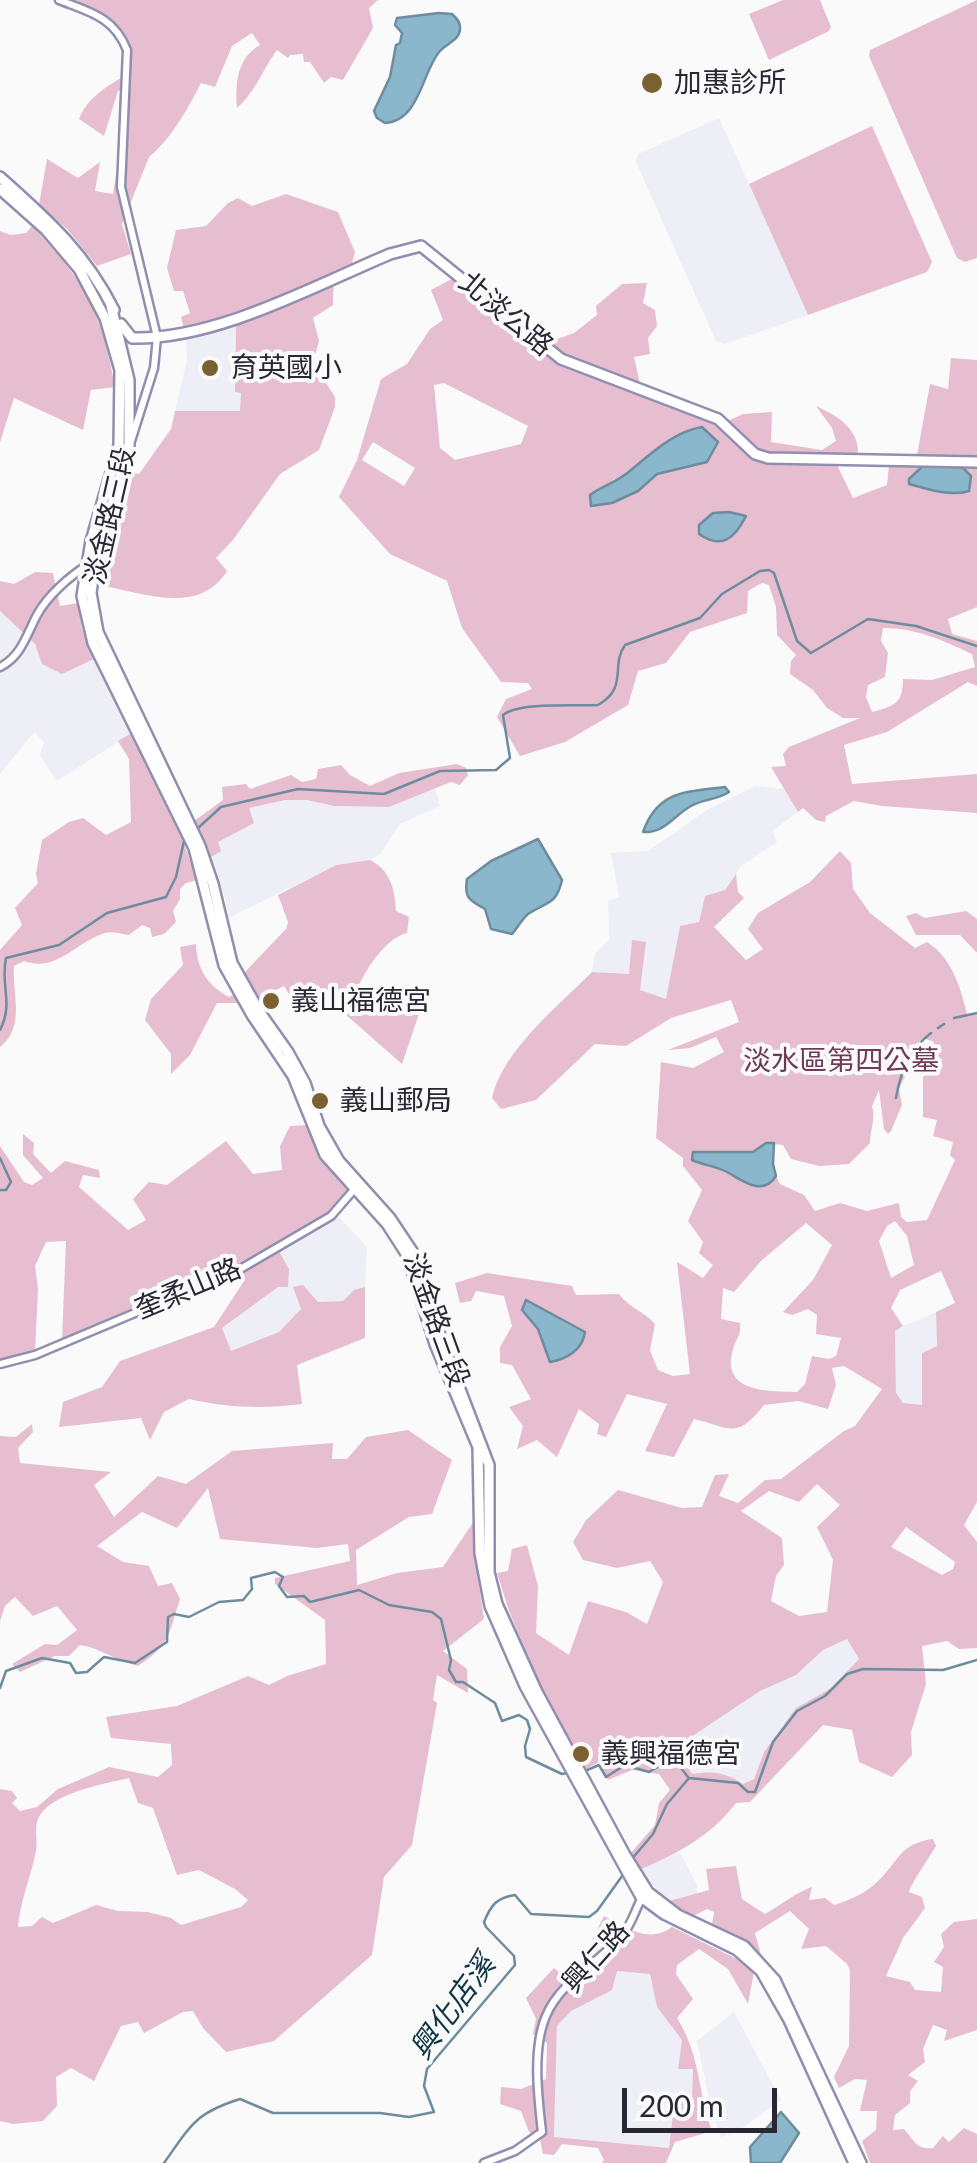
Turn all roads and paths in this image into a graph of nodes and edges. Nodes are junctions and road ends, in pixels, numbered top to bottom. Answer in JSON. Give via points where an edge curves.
{"nodes":[{"id":1,"x":59,"y":0,"type":"edge"},
{"id":2,"x":0,"y":177,"type":"edge"},
{"id":3,"x":0,"y":189,"type":"edge"},
{"id":4,"x":112,"y":306,"type":"junction"},
{"id":5,"x":157,"y":338,"type":"junction"},
{"id":6,"x":124,"y":445,"type":"junction"},
{"id":7,"x":977,"y":462,"type":"edge"},
{"id":8,"x":91,"y":564,"type":"junction"},
{"id":9,"x":0,"y":667,"type":"edge"},
{"id":10,"x":356,"y":1187,"type":"junction"},
{"id":11,"x":0,"y":1364,"type":"edge"},
{"id":12,"x":645,"y":1895,"type":"junction"},
{"id":13,"x":484,"y":2163,"type":"edge"},
{"id":14,"x":858,"y":2163,"type":"edge"}],
"edges":[{"from":1,"to":5,"type":"street","via":[[103,16],[127,50],[121,187]]},
{"from":2,"to":4,"type":"main road","via":[[72,243]]},
{"from":3,"to":6,"type":"main road","name":"淡金路三段","via":[[46,230],[96,295],[120,370]]},
{"from":4,"to":5,"type":"main road","via":[[132,338]]},
{"from":4,"to":6,"type":"main road","name":"淡金路三段","via":[[130,380]]},
{"from":5,"to":6,"type":"street","via":[[154,368]]},
{"from":5,"to":7,"type":"main road","name":"北淡公路","via":[[213,328],[420,246],[560,359],[718,420],[756,454]]},
{"from":6,"to":8,"type":"main road","name":"淡金路三段","via":[[90,541]]},
{"from":8,"to":9,"type":"street","via":[[49,598],[29,636]]},
{"from":8,"to":10,"type":"main road","name":"淡金路三段","via":[[98,632],[213,884],[232,963],[296,1067],[319,1126]]},
{"from":10,"to":11,"type":"street","name":"奎柔山路","via":[[331,1216],[242,1268]]},
{"from":10,"to":12,"type":"main road","name":"淡金路三段","via":[[390,1218],[412,1251],[490,1465],[489,1572],[497,1604],[576,1773]]},
{"from":12,"to":13,"type":"street","name":"興仁路","via":[[620,1938],[546,2015],[538,2101],[542,2132]]},
{"from":12,"to":14,"type":"main road","via":[[664,1914],[737,1950],[761,1971]]}]}
